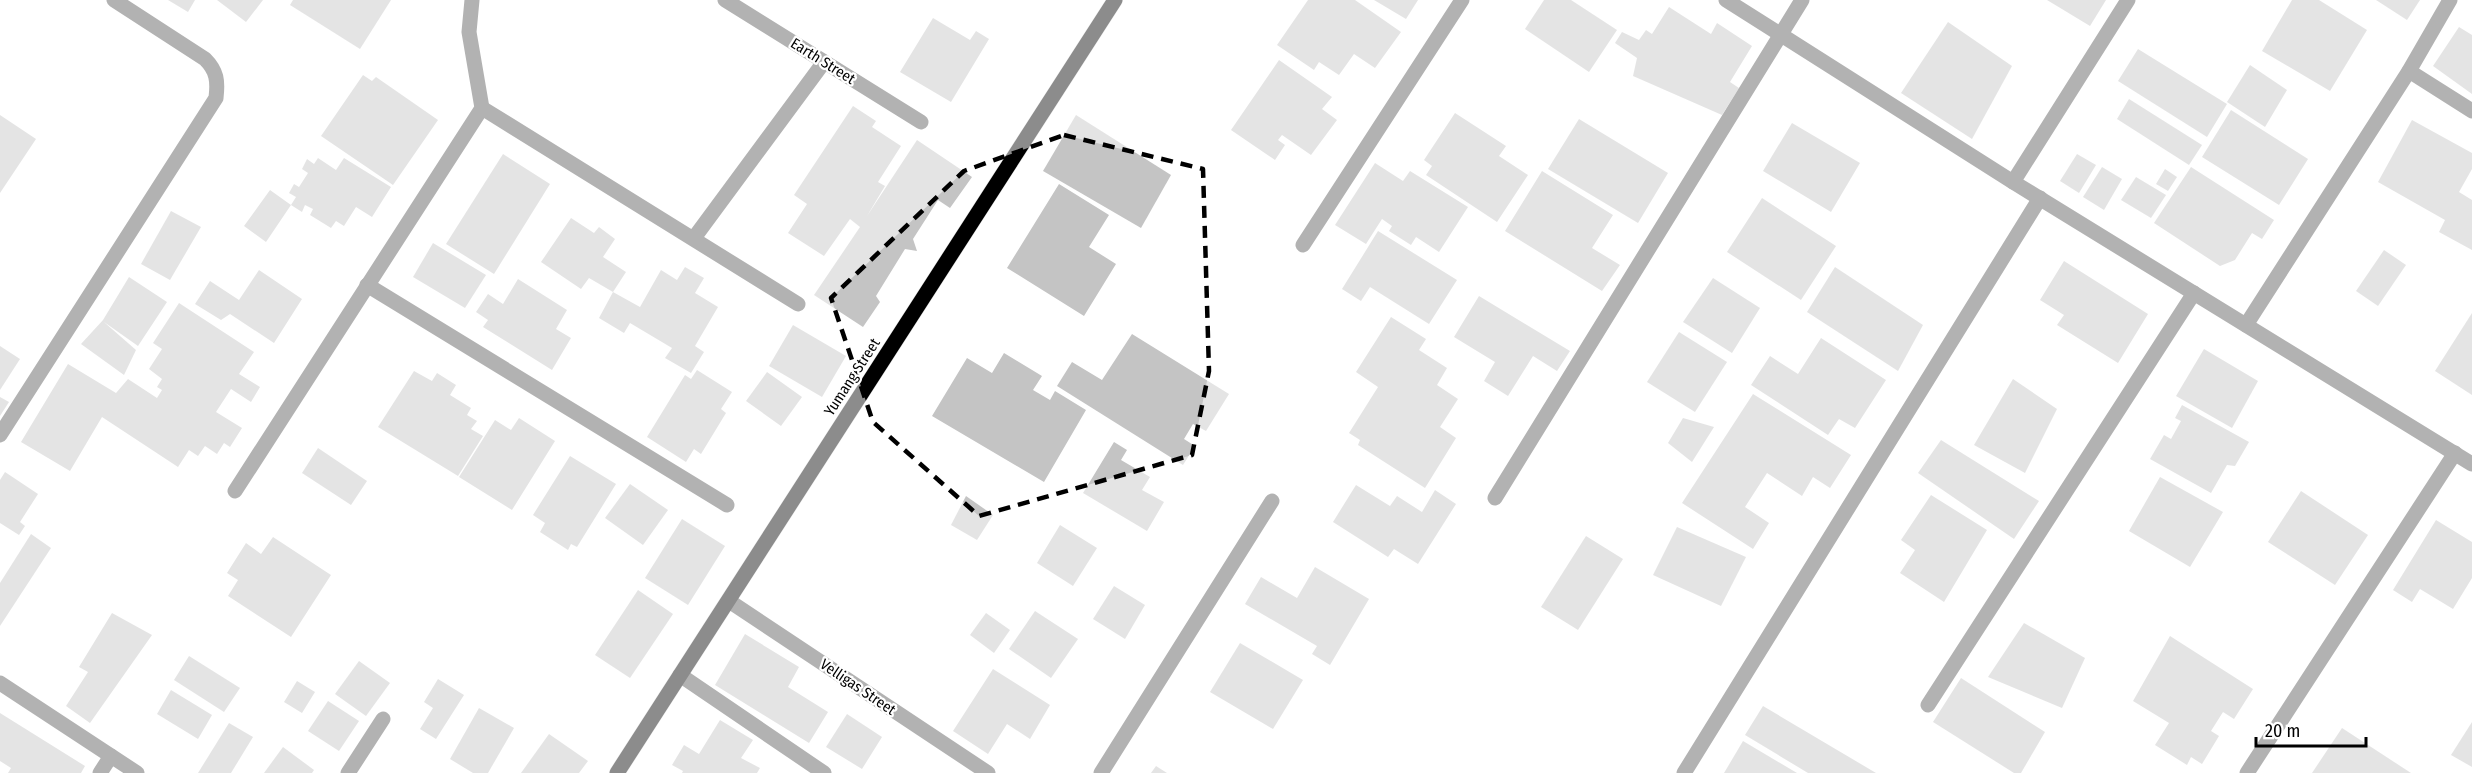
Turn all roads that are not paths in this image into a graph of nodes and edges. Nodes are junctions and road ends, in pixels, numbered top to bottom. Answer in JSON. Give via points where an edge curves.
{"nodes":[{"id":1,"x":114,"y":0,"type":"edge"},
{"id":2,"x":472,"y":0,"type":"edge"},
{"id":3,"x":725,"y":0,"type":"edge"},
{"id":4,"x":1115,"y":0,"type":"edge"},
{"id":5,"x":1462,"y":0,"type":"edge"},
{"id":6,"x":1726,"y":0,"type":"edge"},
{"id":7,"x":1802,"y":0,"type":"edge"},
{"id":8,"x":2128,"y":0,"type":"edge"},
{"id":9,"x":2450,"y":0,"type":"edge"},
{"id":10,"x":1781,"y":35,"type":"junction"},
{"id":11,"x":824,"y":62,"type":"junction"},
{"id":12,"x":2409,"y":71,"type":"junction"},
{"id":13,"x":482,"y":108,"type":"junction"},
{"id":14,"x":2472,"y":111,"type":"edge"},
{"id":15,"x":921,"y":122,"type":"dead end"},
{"id":16,"x":2013,"y":182,"type":"junction"},
{"id":17,"x":2040,"y":198,"type":"junction"},
{"id":18,"x":694,"y":238,"type":"junction"},
{"id":19,"x":1303,"y":245,"type":"dead end"},
{"id":20,"x":367,"y":285,"type":"junction"},
{"id":21,"x":2194,"y":293,"type":"junction"},
{"id":22,"x":798,"y":304,"type":"dead end"},
{"id":23,"x":2246,"y":325,"type":"junction"},
{"id":24,"x":0,"y":435,"type":"edge"},
{"id":25,"x":2455,"y":453,"type":"junction"},
{"id":26,"x":2472,"y":464,"type":"edge"},
{"id":27,"x":235,"y":491,"type":"dead end"},
{"id":28,"x":1495,"y":498,"type":"dead end"},
{"id":29,"x":1272,"y":501,"type":"dead end"},
{"id":30,"x":727,"y":505,"type":"dead end"},
{"id":31,"x":729,"y":601,"type":"junction"},
{"id":32,"x":680,"y":675,"type":"junction"},
{"id":33,"x":0,"y":683,"type":"edge"},
{"id":34,"x":1928,"y":705,"type":"dead end"},
{"id":35,"x":383,"y":719,"type":"dead end"},
{"id":36,"x":111,"y":756,"type":"junction"},
{"id":37,"x":100,"y":773,"type":"edge"},
{"id":38,"x":137,"y":773,"type":"edge"},
{"id":39,"x":348,"y":773,"type":"edge"},
{"id":40,"x":616,"y":773,"type":"edge"},
{"id":41,"x":824,"y":773,"type":"edge"},
{"id":42,"x":988,"y":773,"type":"edge"},
{"id":43,"x":1101,"y":773,"type":"edge"},
{"id":44,"x":1684,"y":773,"type":"edge"},
{"id":45,"x":2247,"y":773,"type":"edge"}],
"edges":[{"from":1,"to":24,"type":"street","via":[[206,59],[218,81],[216,98]]},
{"from":2,"to":13,"type":"street","via":[[469,32]]},
{"from":3,"to":11,"type":"street","name":"Earth Street"},
{"from":4,"to":31,"type":"main road","name":"Yumang Street"},
{"from":5,"to":19,"type":"street"},
{"from":6,"to":10,"type":"street"},
{"from":7,"to":10,"type":"street"},
{"from":8,"to":16,"type":"street"},
{"from":9,"to":12,"type":"street"},
{"from":10,"to":16,"type":"street"},
{"from":10,"to":28,"type":"street"},
{"from":11,"to":15,"type":"street","name":"Earth Street"},
{"from":11,"to":18,"type":"street"},
{"from":12,"to":14,"type":"street"},
{"from":12,"to":23,"type":"street"},
{"from":13,"to":18,"type":"street"},
{"from":13,"to":20,"type":"street"},
{"from":16,"to":17,"type":"street"},
{"from":17,"to":21,"type":"street"},
{"from":17,"to":44,"type":"street"},
{"from":18,"to":22,"type":"street"},
{"from":20,"to":27,"type":"street"},
{"from":20,"to":30,"type":"street"},
{"from":21,"to":23,"type":"street"},
{"from":21,"to":34,"type":"street"},
{"from":23,"to":25,"type":"street"},
{"from":25,"to":26,"type":"street"},
{"from":25,"to":45,"type":"street"},
{"from":29,"to":43,"type":"street"},
{"from":31,"to":32,"type":"main road","name":"Yumang Street"},
{"from":31,"to":42,"type":"street","name":"Velligas Street"},
{"from":32,"to":40,"type":"main road","name":"Yumang Street"},
{"from":32,"to":41,"type":"street"},
{"from":33,"to":36,"type":"street"},
{"from":35,"to":39,"type":"street"},
{"from":36,"to":37,"type":"street"},
{"from":36,"to":38,"type":"street"}]}
